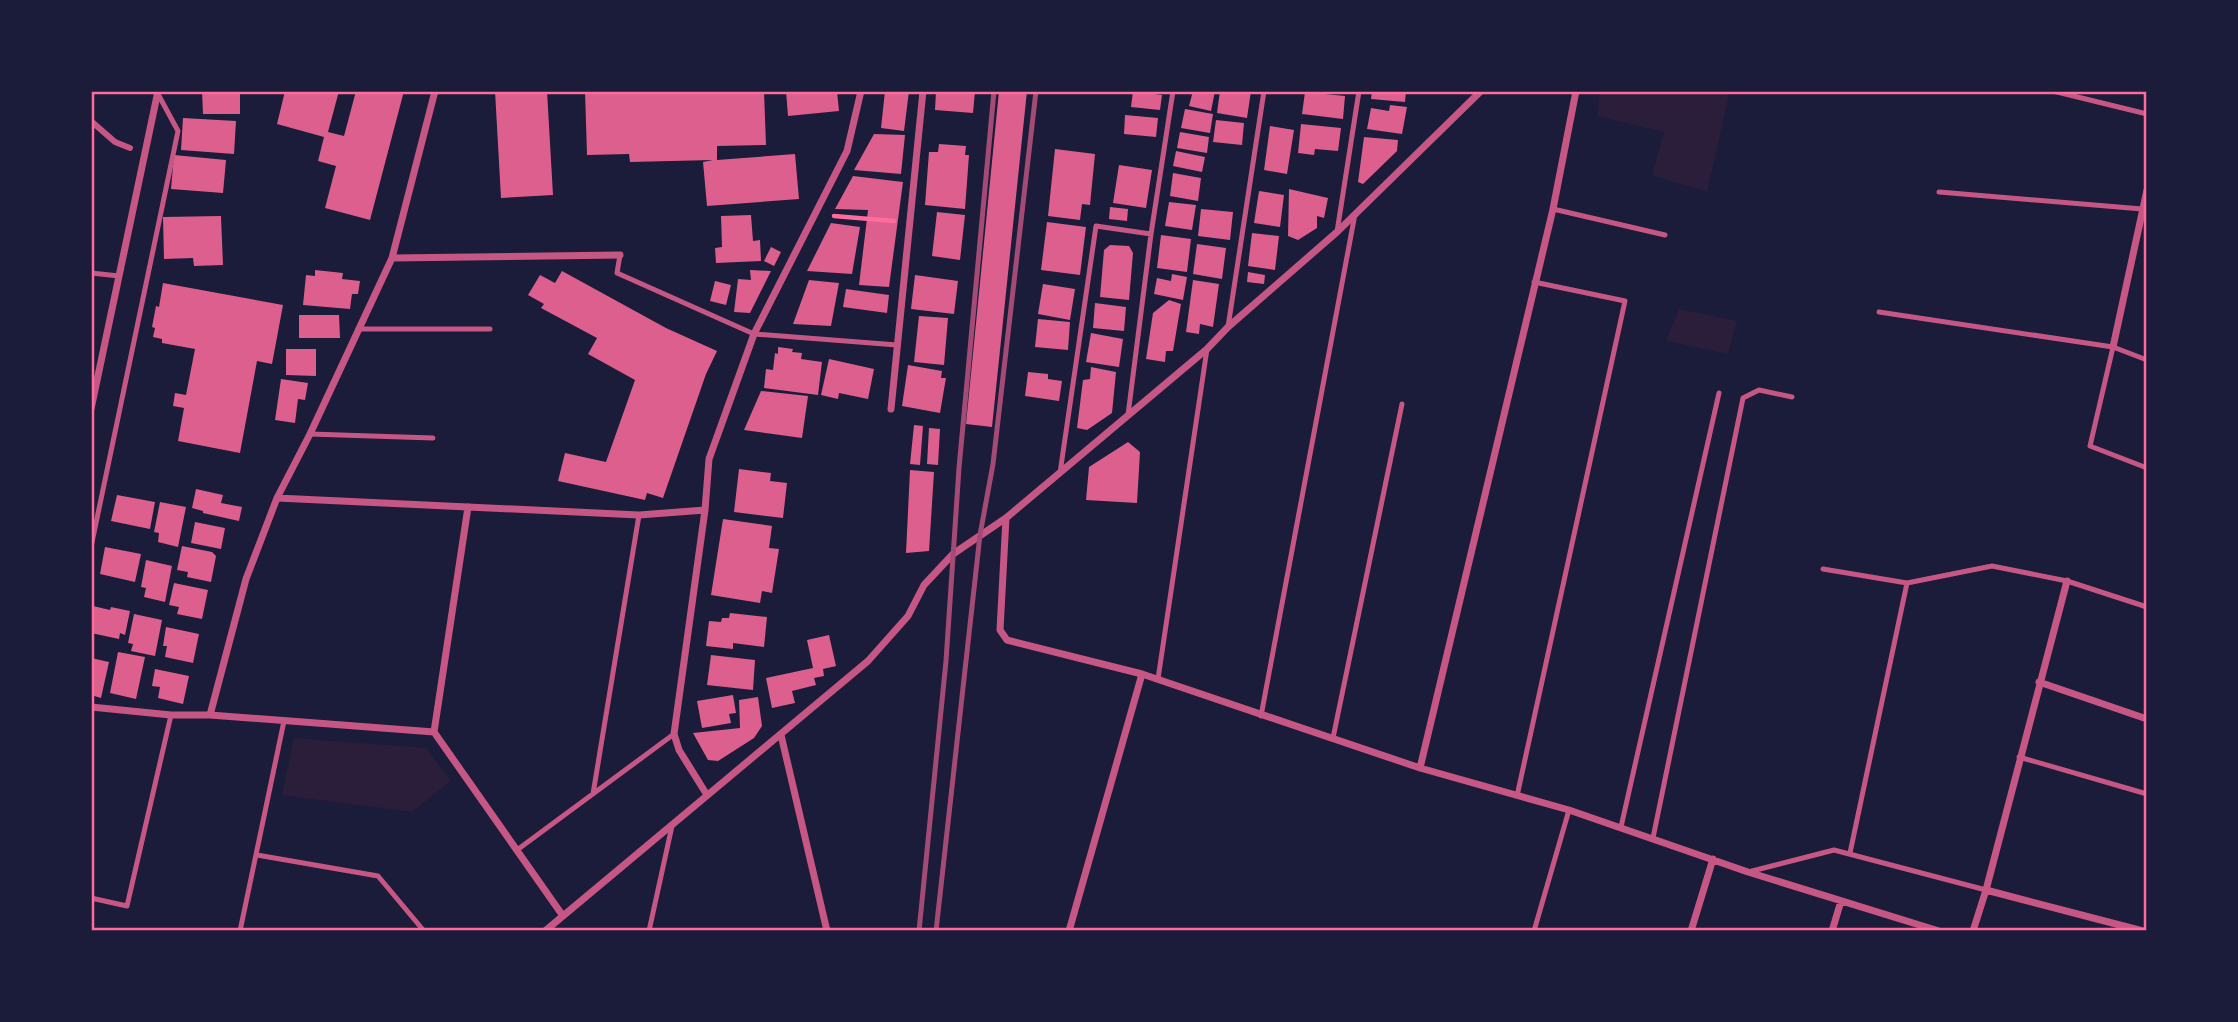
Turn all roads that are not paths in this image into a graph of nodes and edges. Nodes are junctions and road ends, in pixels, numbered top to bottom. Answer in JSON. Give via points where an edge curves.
{"nodes":[{"id":1,"x":435,"y":91,"type":"edge"},
{"id":2,"x":861,"y":91,"type":"edge"},
{"id":3,"x":923,"y":91,"type":"edge"},
{"id":4,"x":1173,"y":91,"type":"edge"},
{"id":5,"x":1264,"y":91,"type":"edge"},
{"id":6,"x":1359,"y":91,"type":"edge"},
{"id":7,"x":1481,"y":91,"type":"edge"},
{"id":8,"x":1576,"y":91,"type":"edge"},
{"id":9,"x":2053,"y":91,"type":"edge"},
{"id":10,"x":158,"y":93,"type":"edge"},
{"id":11,"x":1473,"y":95,"type":"edge"},
{"id":12,"x":2147,"y":114,"type":"edge"},
{"id":13,"x":91,"y":121,"type":"edge"},
{"id":14,"x":130,"y":148,"type":"dead end"},
{"id":15,"x":1939,"y":192,"type":"dead end"},
{"id":16,"x":2147,"y":194,"type":"edge"},
{"id":17,"x":1553,"y":209,"type":"junction"},
{"id":18,"x":2142,"y":209,"type":"junction"},
{"id":19,"x":1355,"y":214,"type":"junction"},
{"id":20,"x":1337,"y":232,"type":"junction"},
{"id":21,"x":1151,"y":234,"type":"junction"},
{"id":22,"x":1665,"y":235,"type":"dead end"},
{"id":23,"x":620,"y":255,"type":"joint"},
{"id":24,"x":392,"y":258,"type":"junction"},
{"id":25,"x":91,"y":273,"type":"edge"},
{"id":26,"x":120,"y":276,"type":"junction"},
{"id":27,"x":1534,"y":282,"type":"junction"},
{"id":28,"x":1879,"y":312,"type":"dead end"},
{"id":29,"x":1228,"y":327,"type":"junction"},
{"id":30,"x":358,"y":329,"type":"junction"},
{"id":31,"x":490,"y":329,"type":"dead end"},
{"id":32,"x":754,"y":334,"type":"junction"},
{"id":33,"x":897,"y":345,"type":"junction"},
{"id":34,"x":2113,"y":347,"type":"junction"},
{"id":35,"x":1207,"y":349,"type":"junction"},
{"id":36,"x":2147,"y":360,"type":"edge"},
{"id":37,"x":1719,"y":393,"type":"dead end"},
{"id":38,"x":1792,"y":397,"type":"dead end"},
{"id":39,"x":1402,"y":404,"type":"dead end"},
{"id":40,"x":91,"y":409,"type":"edge"},
{"id":41,"x":891,"y":409,"type":"dead end"},
{"id":42,"x":1128,"y":418,"type":"junction"},
{"id":43,"x":310,"y":434,"type":"junction"},
{"id":44,"x":433,"y":438,"type":"dead end"},
{"id":45,"x":2147,"y":468,"type":"edge"},
{"id":46,"x":1060,"y":472,"type":"junction"},
{"id":47,"x":277,"y":498,"type":"junction"},
{"id":48,"x":468,"y":506,"type":"junction"},
{"id":49,"x":705,"y":510,"type":"junction"},
{"id":50,"x":639,"y":515,"type":"junction"},
{"id":51,"x":1006,"y":518,"type":"junction"},
{"id":52,"x":91,"y":547,"type":"edge"},
{"id":53,"x":1823,"y":569,"type":"dead end"},
{"id":54,"x":2067,"y":581,"type":"junction"},
{"id":55,"x":1907,"y":583,"type":"junction"},
{"id":56,"x":2147,"y":607,"type":"edge"},
{"id":57,"x":1142,"y":674,"type":"junction"},
{"id":58,"x":1158,"y":679,"type":"junction"},
{"id":59,"x":2039,"y":682,"type":"junction"},
{"id":60,"x":91,"y":706,"type":"edge"},
{"id":61,"x":170,"y":715,"type":"junction"},
{"id":62,"x":210,"y":715,"type":"junction"},
{"id":63,"x":1261,"y":716,"type":"junction"},
{"id":64,"x":2147,"y":719,"type":"edge"},
{"id":65,"x":284,"y":721,"type":"junction"},
{"id":66,"x":434,"y":732,"type":"junction"},
{"id":67,"x":674,"y":734,"type":"junction"},
{"id":68,"x":781,"y":735,"type":"junction"},
{"id":69,"x":1333,"y":738,"type":"junction"},
{"id":70,"x":2019,"y":757,"type":"junction"},
{"id":71,"x":1420,"y":768,"type":"junction"},
{"id":72,"x":593,"y":794,"type":"junction"},
{"id":73,"x":2147,"y":794,"type":"edge"},
{"id":74,"x":707,"y":795,"type":"junction"},
{"id":75,"x":1517,"y":796,"type":"junction"},
{"id":76,"x":1569,"y":810,"type":"junction"},
{"id":77,"x":672,"y":826,"type":"junction"},
{"id":78,"x":1621,"y":827,"type":"junction"},
{"id":79,"x":1653,"y":838,"type":"junction"},
{"id":80,"x":517,"y":850,"type":"junction"},
{"id":81,"x":1850,"y":853,"type":"junction"},
{"id":82,"x":257,"y":855,"type":"junction"},
{"id":83,"x":1713,"y":859,"type":"junction"},
{"id":84,"x":1748,"y":872,"type":"junction"},
{"id":85,"x":1986,"y":890,"type":"junction"},
{"id":86,"x":91,"y":898,"type":"edge"},
{"id":87,"x":1841,"y":901,"type":"junction"},
{"id":88,"x":563,"y":916,"type":"junction"},
{"id":89,"x":240,"y":931,"type":"edge"},
{"id":90,"x":424,"y":931,"type":"edge"},
{"id":91,"x":545,"y":931,"type":"edge"},
{"id":92,"x":649,"y":931,"type":"edge"},
{"id":93,"x":827,"y":931,"type":"edge"},
{"id":94,"x":1069,"y":931,"type":"edge"},
{"id":95,"x":1534,"y":931,"type":"edge"},
{"id":96,"x":1690,"y":931,"type":"edge"},
{"id":97,"x":1832,"y":931,"type":"edge"},
{"id":98,"x":1940,"y":931,"type":"edge"},
{"id":99,"x":1973,"y":931,"type":"edge"},
{"id":100,"x":2143,"y":931,"type":"edge"}],
"edges":[{"from":1,"to":24,"type":"street"},
{"from":2,"to":32,"type":"street","via":[[847,151]]},
{"from":3,"to":33,"type":"street"},
{"from":4,"to":21,"type":"lane"},
{"from":5,"to":29,"type":"lane"},
{"from":6,"to":20,"type":"lane"},
{"from":7,"to":11,"type":"street"},
{"from":8,"to":17,"type":"street"},
{"from":9,"to":12,"type":"lane"},
{"from":10,"to":26,"type":"street"},
{"from":10,"to":52,"type":"lane","via":[[178,131]]},
{"from":11,"to":19,"type":"street"},
{"from":13,"to":14,"type":"street","via":[[115,142]]},
{"from":15,"to":18,"type":"lane"},
{"from":16,"to":18,"type":"street"},
{"from":17,"to":22,"type":"lane"},
{"from":17,"to":27,"type":"street"},
{"from":18,"to":34,"type":"street"},
{"from":19,"to":20,"type":"street"},
{"from":19,"to":63,"type":"lane"},
{"from":20,"to":29,"type":"street"},
{"from":21,"to":42,"type":"lane"},
{"from":21,"to":46,"type":"lane","via":[[1096,226]]},
{"from":23,"to":24,"type":"street"},
{"from":23,"to":32,"type":"lane","via":[[617,274]]},
{"from":24,"to":30,"type":"street"},
{"from":25,"to":26,"type":"lane"},
{"from":26,"to":40,"type":"street"},
{"from":27,"to":71,"type":"street"},
{"from":27,"to":75,"type":"lane","via":[[1625,301]]},
{"from":28,"to":34,"type":"lane"},
{"from":29,"to":35,"type":"street"},
{"from":30,"to":31,"type":"lane"},
{"from":30,"to":43,"type":"street"},
{"from":32,"to":33,"type":"lane"},
{"from":32,"to":49,"type":"street","via":[[709,458]]},
{"from":33,"to":41,"type":"street"},
{"from":34,"to":36,"type":"lane"},
{"from":34,"to":45,"type":"lane","via":[[2090,446]]},
{"from":35,"to":42,"type":"street"},
{"from":35,"to":58,"type":"lane"},
{"from":37,"to":78,"type":"lane"},
{"from":38,"to":79,"type":"lane","via":[[1759,390],[1743,398]]},
{"from":39,"to":69,"type":"lane"},
{"from":42,"to":46,"type":"street"},
{"from":43,"to":44,"type":"lane"},
{"from":43,"to":47,"type":"street"},
{"from":46,"to":51,"type":"street"},
{"from":47,"to":48,"type":"street"},
{"from":47,"to":62,"type":"street","via":[[246,579]]},
{"from":48,"to":50,"type":"street"},
{"from":48,"to":66,"type":"street"},
{"from":49,"to":50,"type":"street"},
{"from":49,"to":67,"type":"street"},
{"from":50,"to":72,"type":"lane"},
{"from":51,"to":57,"type":"street","via":[[1000,630],[1007,639]]},
{"from":51,"to":68,"type":"street","via":[[953,554],[868,661]]},
{"from":53,"to":55,"type":"lane"},
{"from":54,"to":55,"type":"lane","via":[[1992,565]]},
{"from":54,"to":56,"type":"lane"},
{"from":54,"to":59,"type":"street"},
{"from":55,"to":81,"type":"lane"},
{"from":57,"to":58,"type":"street"},
{"from":57,"to":94,"type":"street"},
{"from":58,"to":63,"type":"street"},
{"from":59,"to":64,"type":"street"},
{"from":59,"to":70,"type":"street"},
{"from":60,"to":61,"type":"street"},
{"from":61,"to":62,"type":"street"},
{"from":61,"to":86,"type":"lane","via":[[127,906]]},
{"from":62,"to":65,"type":"street"},
{"from":63,"to":69,"type":"street"},
{"from":65,"to":66,"type":"street"},
{"from":65,"to":82,"type":"lane"},
{"from":66,"to":80,"type":"street"},
{"from":67,"to":72,"type":"lane"},
{"from":67,"to":74,"type":"street"},
{"from":68,"to":74,"type":"street"},
{"from":68,"to":93,"type":"street"},
{"from":69,"to":71,"type":"street"},
{"from":70,"to":73,"type":"lane"},
{"from":70,"to":85,"type":"street"},
{"from":71,"to":75,"type":"street"},
{"from":72,"to":80,"type":"lane"},
{"from":74,"to":77,"type":"street"},
{"from":75,"to":76,"type":"street"},
{"from":76,"to":78,"type":"street"},
{"from":76,"to":95,"type":"lane"},
{"from":77,"to":88,"type":"street"},
{"from":77,"to":92,"type":"lane"},
{"from":78,"to":79,"type":"street"},
{"from":79,"to":83,"type":"street"},
{"from":80,"to":88,"type":"street"},
{"from":81,"to":84,"type":"lane","via":[[1835,850]]},
{"from":81,"to":85,"type":"lane"},
{"from":82,"to":89,"type":"lane"},
{"from":82,"to":90,"type":"lane","via":[[378,876]]},
{"from":83,"to":84,"type":"street"},
{"from":83,"to":96,"type":"street"},
{"from":84,"to":87,"type":"street"},
{"from":85,"to":99,"type":"street"},
{"from":85,"to":100,"type":"street"},
{"from":87,"to":97,"type":"street"},
{"from":87,"to":98,"type":"street"},
{"from":88,"to":91,"type":"street"}]}
